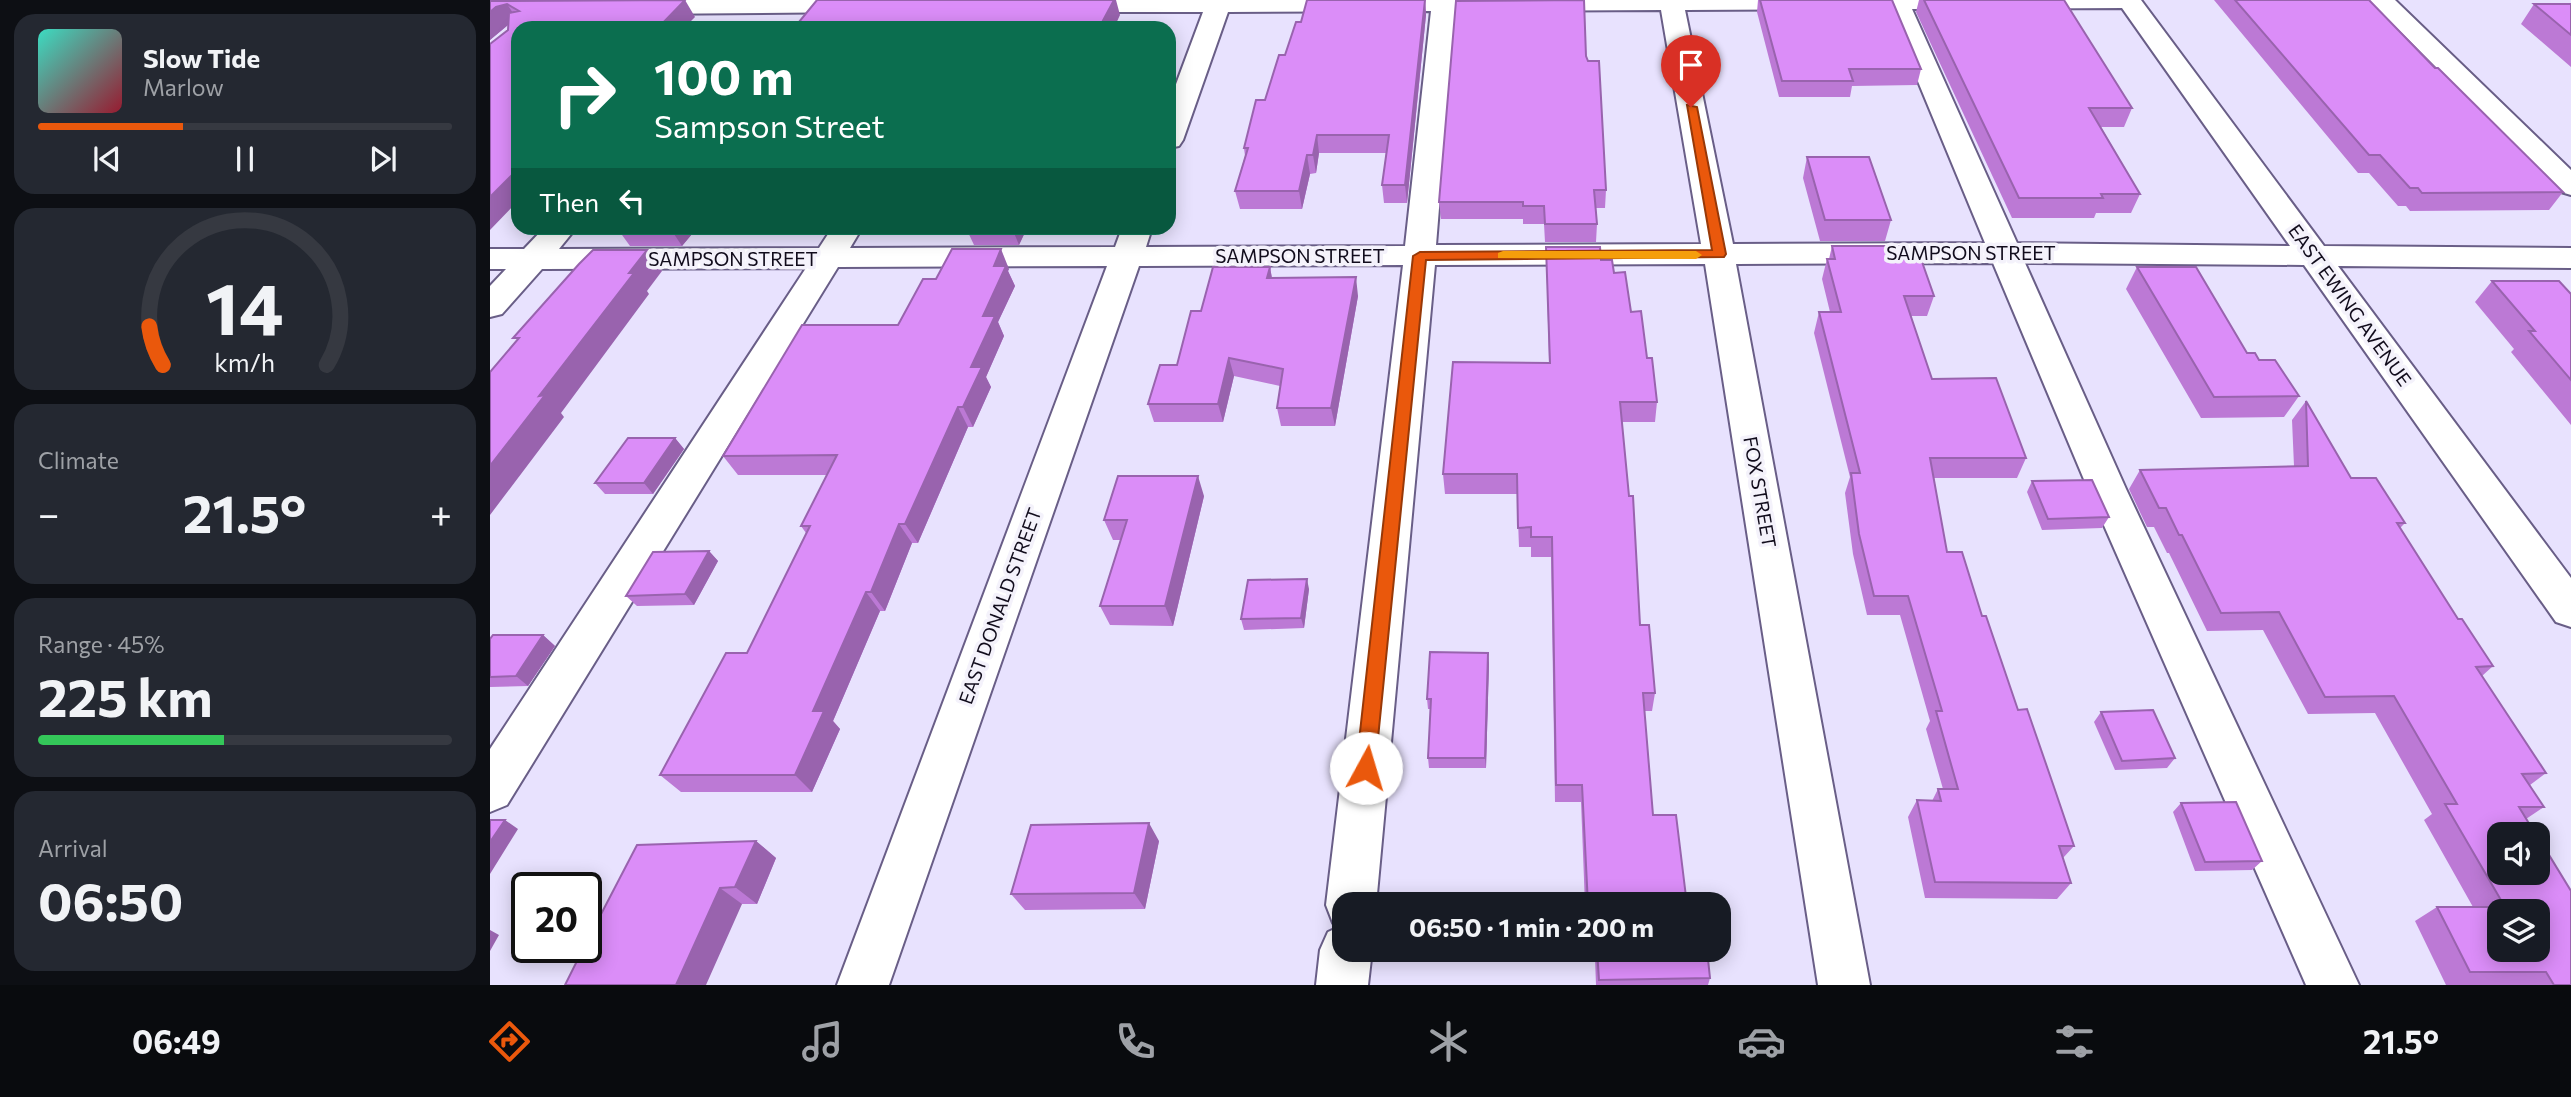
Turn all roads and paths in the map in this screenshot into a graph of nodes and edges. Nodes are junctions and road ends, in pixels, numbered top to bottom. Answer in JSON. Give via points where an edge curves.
{"nodes":[{"id":1,"x":2381,"y":0,"type":"edge"},
{"id":2,"x":1671,"y":1,"type":"edge"},
{"id":3,"x":1897,"y":1,"type":"edge"},
{"id":4,"x":2129,"y":1,"type":"edge"},
{"id":5,"x":1219,"y":2,"type":"edge"},
{"id":6,"x":1443,"y":2,"type":"edge"},
{"id":7,"x":764,"y":3,"type":"edge"},
{"id":8,"x":883,"y":5,"type":"edge"},
{"id":9,"x":1040,"y":5,"type":"edge"},
{"id":10,"x":613,"y":8,"type":"edge"},
{"id":11,"x":747,"y":21,"type":"edge"},
{"id":12,"x":1176,"y":122,"type":"edge"},
{"id":13,"x":2571,"y":186,"type":"edge"},
{"id":14,"x":555,"y":235,"type":"edge"},
{"id":15,"x":1132,"y":242,"type":"edge"},
{"id":16,"x":837,"y":243,"type":"edge"},
{"id":17,"x":2005,"y":253,"type":"junction"},
{"id":18,"x":1719,"y":254,"type":"junction"},
{"id":19,"x":2314,"y":255,"type":"junction"},
{"id":20,"x":1420,"y":256,"type":"junction"},
{"id":21,"x":2571,"y":258,"type":"edge"},
{"id":22,"x":490,"y":259,"type":"edge"},
{"id":23,"x":533,"y":259,"type":"junction"},
{"id":24,"x":490,"y":306,"type":"edge"},
{"id":25,"x":2571,"y":610,"type":"edge"},
{"id":26,"x":490,"y":790,"type":"edge"},
{"id":27,"x":1352,"y":892,"type":"edge"},
{"id":28,"x":1345,"y":962,"type":"edge"},
{"id":29,"x":863,"y":985,"type":"edge"},
{"id":30,"x":1342,"y":985,"type":"edge"},
{"id":31,"x":1844,"y":985,"type":"edge"},
{"id":32,"x":2333,"y":985,"type":"edge"}],
"edges":[{"from":1,"to":13,"type":"street"},
{"from":2,"to":3,"type":"street"},
{"from":2,"to":6,"type":"street"},
{"from":2,"to":18,"type":"street","name":"FOX STREET"},
{"from":3,"to":4,"type":"street"},
{"from":3,"to":17,"type":"street"},
{"from":4,"to":19,"type":"street","name":"EAST EWING AVENUE"},
{"from":5,"to":6,"type":"street"},
{"from":5,"to":9,"type":"street"},
{"from":5,"to":12,"type":"street"},
{"from":6,"to":20,"type":"street"},
{"from":7,"to":8,"type":"street"},
{"from":7,"to":10,"type":"street"},
{"from":7,"to":11,"type":"street"},
{"from":14,"to":23,"type":"street"},
{"from":15,"to":16,"type":"street","name":"SAMPSON STREET"},
{"from":15,"to":20,"type":"street","name":"SAMPSON STREET"},
{"from":15,"to":29,"type":"street","name":"EAST DONALD STREET"},
{"from":16,"to":23,"type":"street","name":"SAMPSON STREET"},
{"from":16,"to":26,"type":"street"},
{"from":17,"to":18,"type":"street","name":"SAMPSON STREET"},
{"from":17,"to":19,"type":"street","name":"SAMPSON STREET"},
{"from":17,"to":32,"type":"street","via":[[2106,489]]},
{"from":18,"to":20,"type":"street","name":"SAMPSON STREET"},
{"from":18,"to":31,"type":"street","name":"FOX STREET"},
{"from":19,"to":21,"type":"street","name":"SAMPSON STREET"},
{"from":19,"to":25,"type":"street","name":"EAST EWING AVENUE"},
{"from":20,"to":27,"type":"street"},
{"from":22,"to":23,"type":"street","name":"SAMPSON STREET"},
{"from":23,"to":24,"type":"street"},
{"from":28,"to":30,"type":"street"}]}
